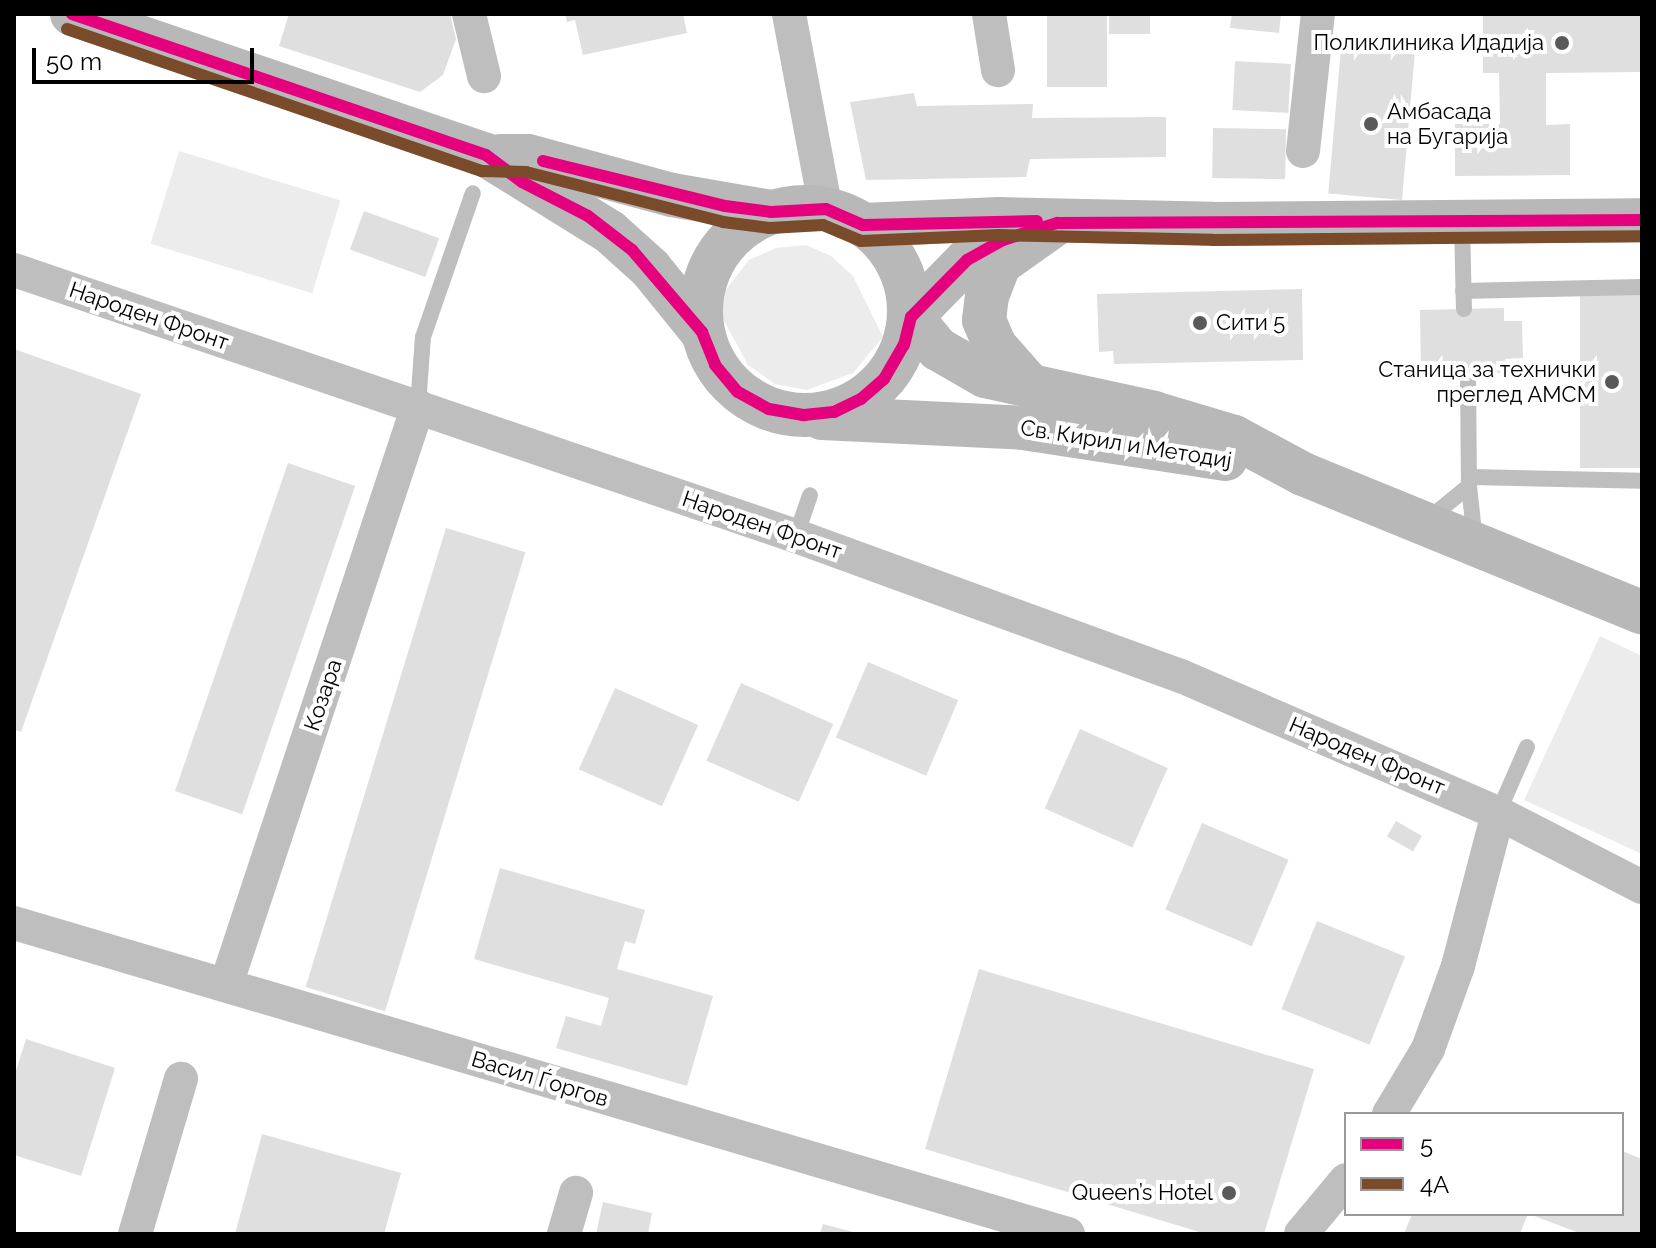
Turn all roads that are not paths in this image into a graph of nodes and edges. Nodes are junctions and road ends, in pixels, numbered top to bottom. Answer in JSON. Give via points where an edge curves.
{"nodes":[{"id":1,"x":72,"y":14,"type":"edge"},
{"id":2,"x":469,"y":14,"type":"edge"},
{"id":3,"x":789,"y":14,"type":"edge"},
{"id":4,"x":989,"y":14,"type":"edge"},
{"id":5,"x":1318,"y":14,"type":"edge"},
{"id":6,"x":998,"y":70,"type":"dead end"},
{"id":7,"x":484,"y":76,"type":"dead end"},
{"id":8,"x":1303,"y":151,"type":"dead end"},
{"id":9,"x":479,"y":174,"type":"junction"},
{"id":10,"x":771,"y":212,"type":"junction"},
{"id":11,"x":845,"y":217,"type":"junction"},
{"id":12,"x":1642,"y":220,"type":"edge"},
{"id":13,"x":1057,"y":223,"type":"junction"},
{"id":14,"x":1462,"y":223,"type":"junction"},
{"id":15,"x":14,"y":270,"type":"edge"},
{"id":16,"x":1642,"y":287,"type":"edge"},
{"id":17,"x":1463,"y":291,"type":"junction"},
{"id":18,"x":1464,"y":309,"type":"dead end"},
{"id":19,"x":911,"y":317,"type":"junction"},
{"id":20,"x":702,"y":332,"type":"junction"},
{"id":21,"x":1468,"y":374,"type":"dead end"},
{"id":22,"x":1033,"y":389,"type":"junction"},
{"id":23,"x":418,"y":406,"type":"junction"},
{"id":24,"x":804,"y":415,"type":"junction"},
{"id":25,"x":1303,"y":474,"type":"junction"},
{"id":26,"x":1642,"y":481,"type":"edge"},
{"id":27,"x":1470,"y":482,"type":"junction"},
{"id":28,"x":810,"y":495,"type":"dead end"},
{"id":29,"x":1425,"y":522,"type":"junction"},
{"id":30,"x":796,"y":536,"type":"junction"},
{"id":31,"x":1475,"y":543,"type":"junction"},
{"id":32,"x":1642,"y":612,"type":"edge"},
{"id":33,"x":1527,"y":747,"type":"dead end"},
{"id":34,"x":1498,"y":813,"type":"junction"},
{"id":35,"x":1642,"y":887,"type":"edge"},
{"id":36,"x":14,"y":923,"type":"edge"},
{"id":37,"x":226,"y":985,"type":"junction"},
{"id":38,"x":181,"y":1079,"type":"dead end"},
{"id":39,"x":1390,"y":1112,"type":"edge"},
{"id":40,"x":1344,"y":1182,"type":"edge"},
{"id":41,"x":576,"y":1193,"type":"dead end"},
{"id":42,"x":135,"y":1234,"type":"edge"},
{"id":43,"x":564,"y":1234,"type":"edge"},
{"id":44,"x":1068,"y":1234,"type":"edge"},
{"id":45,"x":1301,"y":1234,"type":"edge"}],
"edges":[{"from":1,"to":9,"type":"street"},
{"from":2,"to":7,"type":"street"},
{"from":3,"to":11,"type":"street"},
{"from":4,"to":6,"type":"street"},
{"from":5,"to":8,"type":"street"},
{"from":9,"to":10,"type":"street","via":[[528,156],[672,195]]},
{"from":9,"to":20,"type":"street","via":[[610,232],[650,268]]},
{"from":9,"to":23,"type":"lane","via":[[423,337]]},
{"from":10,"to":11,"type":"street"},
{"from":10,"to":20,"type":"street","via":[[722,247],[707,273],[700,302]]},
{"from":11,"to":13,"type":"street"},
{"from":11,"to":19,"type":"street","via":[[897,263]]},
{"from":12,"to":14,"type":"street"},
{"from":13,"to":14,"type":"street"},
{"from":13,"to":19,"type":"street","via":[[1003,240],[967,260]]},
{"from":13,"to":22,"type":"street","via":[[999,264],[987,296],[984,320],[995,346]]},
{"from":14,"to":17,"type":"lane"},
{"from":15,"to":23,"type":"street","name":"Народен Фронт"},
{"from":16,"to":17,"type":"lane"},
{"from":17,"to":18,"type":"lane"},
{"from":19,"to":22,"type":"street","name":"Св. Кирил и Методиј","via":[[923,335],[955,361]]},
{"from":19,"to":24,"type":"street","via":[[904,345],[884,379],[848,405]]},
{"from":20,"to":24,"type":"street","via":[[715,365],[738,392],[769,409]]},
{"from":21,"to":27,"type":"lane"},
{"from":22,"to":25,"type":"street","name":"Св. Кирил и Методиј","via":[[1194,423]]},
{"from":23,"to":30,"type":"street","name":"Народен Фронт"},
{"from":23,"to":37,"type":"street","name":"Козара"},
{"from":24,"to":25,"type":"street","name":"Св. Кирил и Методиј","via":[[853,423],[980,424],[1091,435]]},
{"from":25,"to":29,"type":"street","name":"Св. Кирил и Методиј"},
{"from":26,"to":27,"type":"lane"},
{"from":27,"to":29,"type":"lane"},
{"from":27,"to":31,"type":"lane"},
{"from":28,"to":30,"type":"lane"},
{"from":29,"to":31,"type":"street","name":"Св. Кирил и Методиј"},
{"from":30,"to":34,"type":"street","name":"Народен Фронт","via":[[1181,676]]},
{"from":31,"to":32,"type":"street","name":"Св. Кирил и Методиј"},
{"from":33,"to":34,"type":"lane"},
{"from":34,"to":35,"type":"street","name":"Народен Фронт"},
{"from":34,"to":39,"type":"street","via":[[1458,966],[1428,1049]]},
{"from":36,"to":37,"type":"street","name":"Васил Ѓоргов"},
{"from":37,"to":44,"type":"street","name":"Васил Ѓоргов"},
{"from":38,"to":42,"type":"street"},
{"from":40,"to":45,"type":"street"},
{"from":41,"to":43,"type":"street"}]}
